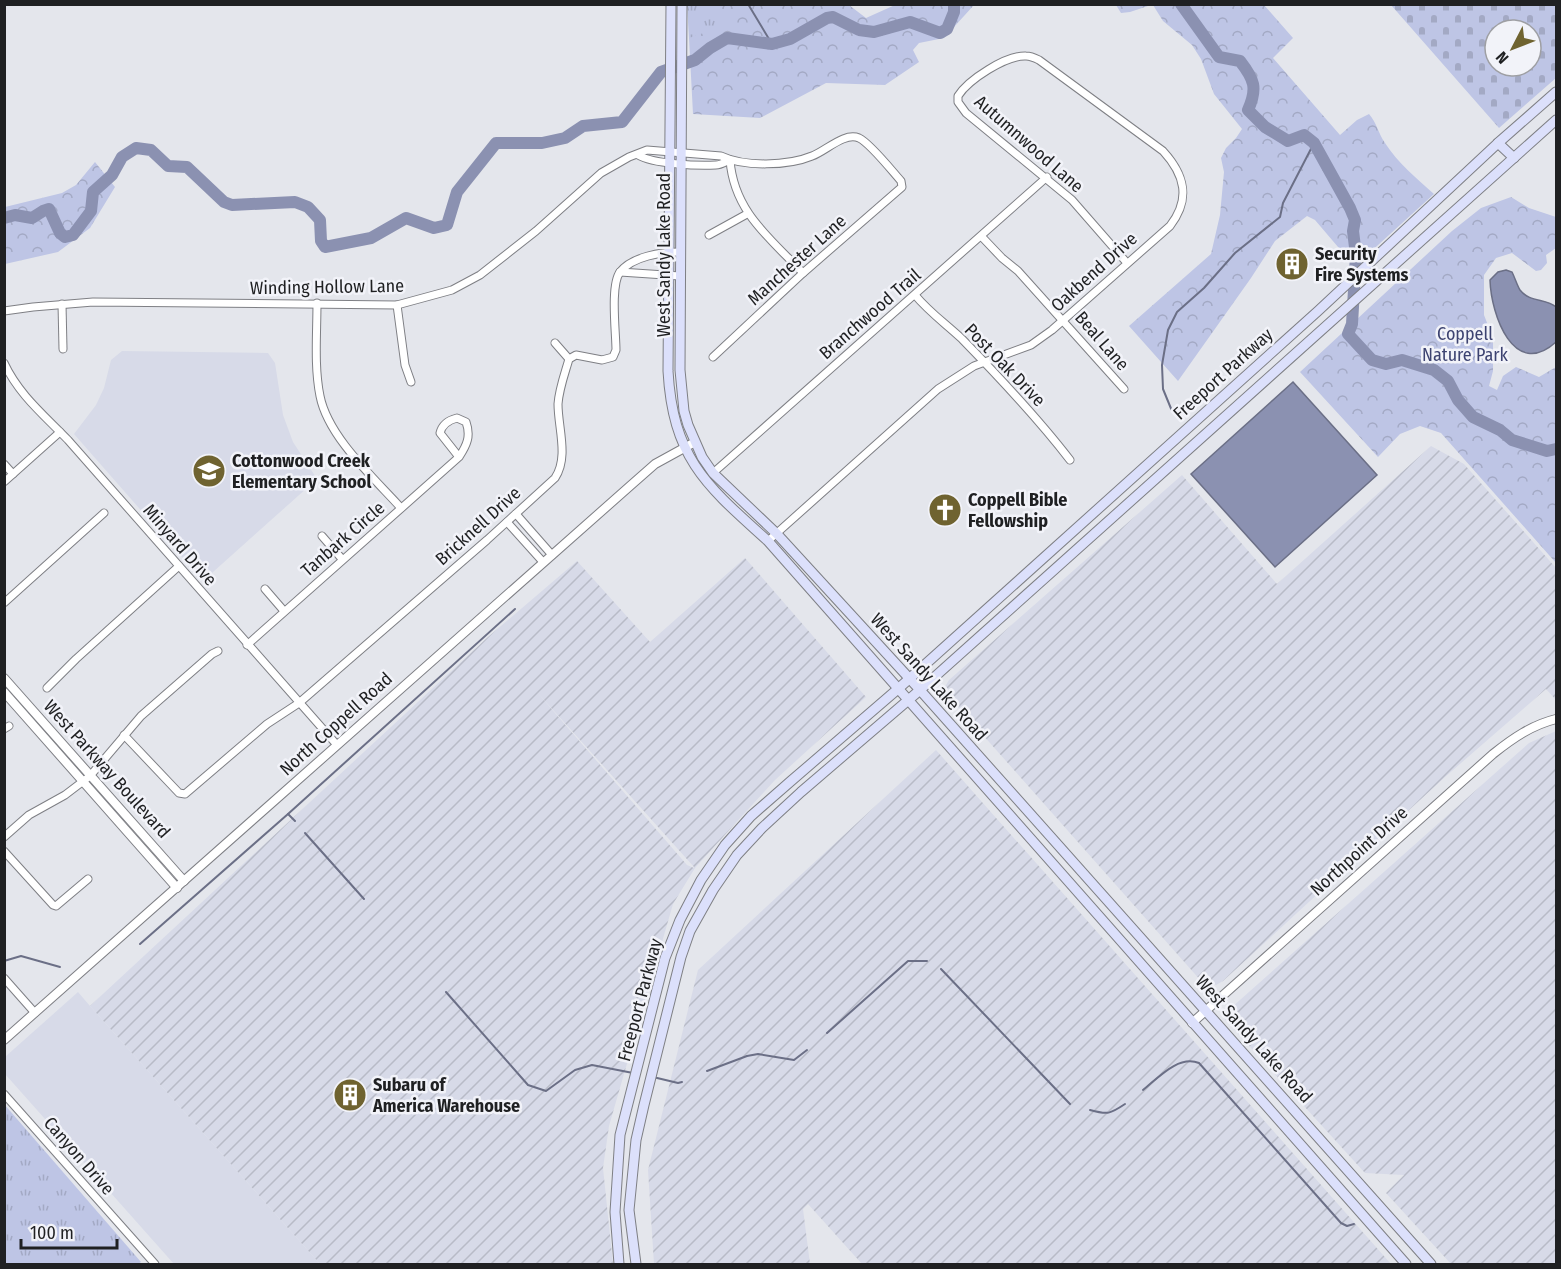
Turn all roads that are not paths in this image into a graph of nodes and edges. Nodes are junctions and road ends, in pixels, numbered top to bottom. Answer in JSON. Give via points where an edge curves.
{"nodes":[{"id":1,"x":671,"y":4,"type":"edge"},
{"id":2,"x":682,"y":4,"type":"edge"},
{"id":3,"x":1557,"y":92,"type":"edge"},
{"id":4,"x":958,"y":102,"type":"joint"},
{"id":5,"x":1557,"y":120,"type":"edge"},
{"id":6,"x":1498,"y":144,"type":"junction"},
{"id":7,"x":671,"y":151,"type":"junction"},
{"id":8,"x":682,"y":152,"type":"junction"},
{"id":9,"x":638,"y":155,"type":"junction"},
{"id":10,"x":1514,"y":158,"type":"junction"},
{"id":11,"x":730,"y":160,"type":"junction"},
{"id":12,"x":671,"y":162,"type":"junction"},
{"id":13,"x":681,"y":163,"type":"junction"},
{"id":14,"x":1047,"y":177,"type":"junction"},
{"id":15,"x":902,"y":187,"type":"joint"},
{"id":16,"x":1446,"y":193,"type":"junction"},
{"id":17,"x":1459,"y":208,"type":"junction"},
{"id":18,"x":747,"y":213,"type":"junction"},
{"id":19,"x":709,"y":235,"type":"dead end"},
{"id":20,"x":982,"y":237,"type":"junction"},
{"id":21,"x":669,"y":252,"type":"junction"},
{"id":22,"x":680,"y":252,"type":"junction"},
{"id":23,"x":1127,"y":263,"type":"junction"},
{"id":24,"x":620,"y":272,"type":"junction"},
{"id":25,"x":803,"y":273,"type":"junction"},
{"id":26,"x":670,"y":275,"type":"junction"},
{"id":27,"x":680,"y":276,"type":"junction"},
{"id":28,"x":915,"y":295,"type":"junction"},
{"id":29,"x":316,"y":303,"type":"junction"},
{"id":30,"x":62,"y":304,"type":"junction"},
{"id":31,"x":397,"y":305,"type":"junction"},
{"id":32,"x":4,"y":311,"type":"edge"},
{"id":33,"x":1063,"y":320,"type":"junction"},
{"id":34,"x":555,"y":343,"type":"dead end"},
{"id":35,"x":63,"y":349,"type":"dead end"},
{"id":36,"x":712,"y":357,"type":"dead end"},
{"id":37,"x":570,"y":359,"type":"junction"},
{"id":38,"x":4,"y":363,"type":"edge"},
{"id":39,"x":985,"y":363,"type":"junction"},
{"id":40,"x":411,"y":382,"type":"dead end"},
{"id":41,"x":1124,"y":389,"type":"dead end"},
{"id":42,"x":60,"y":432,"type":"junction"},
{"id":43,"x":695,"y":442,"type":"junction"},
{"id":44,"x":684,"y":447,"type":"junction"},
{"id":45,"x":459,"y":457,"type":"junction"},
{"id":46,"x":1070,"y":460,"type":"dead end"},
{"id":47,"x":4,"y":464,"type":"edge"},
{"id":48,"x":1143,"y":468,"type":"junction"},
{"id":49,"x":713,"y":473,"type":"junction"},
{"id":50,"x":13,"y":474,"type":"junction"},
{"id":51,"x":1154,"y":480,"type":"junction"},
{"id":52,"x":4,"y":482,"type":"edge"},
{"id":53,"x":401,"y":508,"type":"junction"},
{"id":54,"x":104,"y":513,"type":"dead end"},
{"id":55,"x":516,"y":514,"type":"junction"},
{"id":56,"x":507,"y":522,"type":"junction"},
{"id":57,"x":777,"y":534,"type":"junction"},
{"id":58,"x":322,"y":536,"type":"dead end"},
{"id":59,"x":1067,"y":537,"type":"junction"},
{"id":60,"x":768,"y":541,"type":"junction"},
{"id":61,"x":1078,"y":549,"type":"junction"},
{"id":62,"x":552,"y":555,"type":"junction"},
{"id":63,"x":342,"y":559,"type":"junction"},
{"id":64,"x":543,"y":562,"type":"junction"},
{"id":65,"x":179,"y":566,"type":"junction"},
{"id":66,"x":265,"y":589,"type":"dead end"},
{"id":67,"x":994,"y":602,"type":"junction"},
{"id":68,"x":4,"y":603,"type":"edge"},
{"id":69,"x":284,"y":611,"type":"junction"},
{"id":70,"x":1004,"y":614,"type":"junction"},
{"id":71,"x":247,"y":645,"type":"junction"},
{"id":72,"x":218,"y":651,"type":"dead end"},
{"id":73,"x":4,"y":678,"type":"edge"},
{"id":74,"x":909,"y":679,"type":"junction"},
{"id":75,"x":47,"y":688,"type":"dead end"},
{"id":76,"x":899,"y":688,"type":"junction"},
{"id":77,"x":920,"y":690,"type":"junction"},
{"id":78,"x":4,"y":692,"type":"edge"},
{"id":79,"x":909,"y":700,"type":"junction"},
{"id":80,"x":299,"y":703,"type":"junction"},
{"id":81,"x":1557,"y":718,"type":"edge"},
{"id":82,"x":124,"y":735,"type":"junction"},
{"id":83,"x":337,"y":745,"type":"junction"},
{"id":84,"x":86,"y":779,"type":"junction"},
{"id":85,"x":790,"y":781,"type":"junction"},
{"id":86,"x":801,"y":792,"type":"junction"},
{"id":87,"x":1039,"y":823,"type":"junction"},
{"id":88,"x":4,"y":837,"type":"edge"},
{"id":89,"x":1028,"y":837,"type":"junction"},
{"id":90,"x":4,"y":851,"type":"edge"},
{"id":91,"x":88,"y":879,"type":"dead end"},
{"id":92,"x":184,"y":881,"type":"junction"},
{"id":93,"x":177,"y":888,"type":"junction"},
{"id":94,"x":4,"y":978,"type":"edge"},
{"id":95,"x":1206,"y":1011,"type":"junction"},
{"id":96,"x":35,"y":1013,"type":"junction"},
{"id":97,"x":1192,"y":1023,"type":"junction"},
{"id":98,"x":4,"y":1040,"type":"edge"},
{"id":99,"x":4,"y":1094,"type":"edge"},
{"id":100,"x":1387,"y":1215,"type":"junction"},
{"id":101,"x":1373,"y":1227,"type":"junction"},
{"id":102,"x":155,"y":1264,"type":"edge"},
{"id":103,"x":619,"y":1264,"type":"edge"},
{"id":104,"x":636,"y":1264,"type":"edge"},
{"id":105,"x":1406,"y":1264,"type":"edge"},
{"id":106,"x":1431,"y":1264,"type":"edge"}],
"edges":[{"from":1,"to":7,"type":"main road","name":"West Sandy Lake Road"},
{"from":2,"to":8,"type":"main road","name":"West Sandy Lake Road"},
{"from":3,"to":6,"type":"main road","name":"Freeport Parkway"},
{"from":4,"to":14,"type":"street","name":"Autumnwood Lane","via":[[974,120]]},
{"from":4,"to":23,"type":"street","name":"Oakbend Drive","via":[[958,96],[971,80],[1006,61],[1026,56],[1039,60],[1163,151],[1181,180],[1179,214]]},
{"from":5,"to":10,"type":"main road","name":"Freeport Parkway"},
{"from":6,"to":10,"type":"main road"},
{"from":6,"to":16,"type":"main road","name":"Freeport Parkway"},
{"from":7,"to":8,"type":"street","name":"Winding Hollow Lane"},
{"from":7,"to":9,"type":"street","name":"Winding Hollow Lane","via":[[647,150]]},
{"from":7,"to":12,"type":"main road","name":"West Sandy Lake Road"},
{"from":8,"to":11,"type":"street","name":"Winding Hollow Lane"},
{"from":8,"to":13,"type":"main road","name":"West Sandy Lake Road"},
{"from":9,"to":12,"type":"street","name":"Winding Hollow Lane"},
{"from":9,"to":31,"type":"street","name":"Winding Hollow Lane","via":[[601,173],[480,275],[452,290]]},
{"from":10,"to":17,"type":"main road","name":"Freeport Parkway"},
{"from":11,"to":13,"type":"street","name":"Winding Hollow Lane","via":[[718,165]]},
{"from":11,"to":15,"type":"street","name":"Winding Hollow Lane","via":[[767,164],[792,161],[812,157],[846,137],[857,137],[902,181]]},
{"from":11,"to":18,"type":"street","via":[[734,187]]},
{"from":12,"to":13,"type":"street","name":"Winding Hollow Lane"},
{"from":12,"to":21,"type":"main road","name":"West Sandy Lake Road"},
{"from":13,"to":22,"type":"main road","name":"West Sandy Lake Road"},
{"from":14,"to":20,"type":"street","name":"Branchwood Trail"},
{"from":14,"to":23,"type":"street","name":"Autumnwood Lane"},
{"from":15,"to":25,"type":"street","name":"Manchester Lane"},
{"from":16,"to":17,"type":"main road"},
{"from":16,"to":48,"type":"main road","name":"Freeport Parkway"},
{"from":17,"to":51,"type":"main road","name":"Freeport Parkway"},
{"from":18,"to":19,"type":"street"},
{"from":18,"to":25,"type":"street"},
{"from":20,"to":28,"type":"street","name":"Branchwood Trail"},
{"from":20,"to":33,"type":"street","name":"Beal Lane"},
{"from":21,"to":22,"type":"street"},
{"from":21,"to":24,"type":"street","via":[[631,262]]},
{"from":21,"to":26,"type":"main road","name":"West Sandy Lake Road"},
{"from":22,"to":27,"type":"main road","name":"West Sandy Lake Road"},
{"from":23,"to":33,"type":"street","name":"Oakbend Drive"},
{"from":24,"to":26,"type":"street"},
{"from":24,"to":37,"type":"street","via":[[615,286],[613,357],[602,360],[576,355]]},
{"from":25,"to":36,"type":"street","name":"Manchester Lane"},
{"from":26,"to":27,"type":"street"},
{"from":26,"to":44,"type":"main road","name":"West Sandy Lake Road","via":[[669,392]]},
{"from":27,"to":43,"type":"main road","name":"West Sandy Lake Road","via":[[681,388]]},
{"from":28,"to":39,"type":"street","name":"Post Oak Drive"},
{"from":28,"to":49,"type":"street","name":"Branchwood Trail"},
{"from":29,"to":30,"type":"street","name":"Winding Hollow Lane"},
{"from":29,"to":31,"type":"street","name":"Winding Hollow Lane"},
{"from":29,"to":53,"type":"street","via":[[317,366],[324,410],[343,442]]},
{"from":30,"to":32,"type":"street","name":"Winding Hollow Lane"},
{"from":30,"to":35,"type":"street"},
{"from":31,"to":40,"type":"street"},
{"from":33,"to":39,"type":"street","name":"Oakbend Drive","via":[[1031,345]]},
{"from":33,"to":41,"type":"street","name":"Beal Lane"},
{"from":34,"to":37,"type":"street"},
{"from":37,"to":55,"type":"street","name":"Bricknell Drive","via":[[558,404],[560,470]]},
{"from":38,"to":42,"type":"street","name":"Minyard Drive","via":[[22,394]]},
{"from":39,"to":46,"type":"street","name":"Post Oak Drive"},
{"from":39,"to":57,"type":"street","name":"Oakbend Drive","via":[[960,374],[928,397]]},
{"from":42,"to":50,"type":"street"},
{"from":42,"to":65,"type":"street","name":"Minyard Drive"},
{"from":43,"to":44,"type":"street","name":"North Coppell Road"},
{"from":43,"to":49,"type":"main road","name":"West Sandy Lake Road"},
{"from":44,"to":60,"type":"main road","name":"West Sandy Lake Road","via":[[719,497]]},
{"from":44,"to":62,"type":"street","name":"North Coppell Road","via":[[655,464]]},
{"from":45,"to":45,"type":"street","via":[[469,435],[466,422],[457,418],[445,424],[440,433]]},
{"from":45,"to":53,"type":"street","name":"Tanbark Circle"},
{"from":47,"to":50,"type":"street"},
{"from":48,"to":51,"type":"main road"},
{"from":48,"to":59,"type":"main road","name":"Freeport Parkway"},
{"from":49,"to":57,"type":"main road","name":"West Sandy Lake Road"},
{"from":50,"to":52,"type":"street"},
{"from":51,"to":61,"type":"main road","name":"Freeport Parkway"},
{"from":53,"to":63,"type":"street","name":"Tanbark Circle"},
{"from":54,"to":68,"type":"street"},
{"from":55,"to":56,"type":"street","name":"Bricknell Drive"},
{"from":55,"to":62,"type":"street"},
{"from":56,"to":64,"type":"street"},
{"from":56,"to":80,"type":"street","name":"Bricknell Drive"},
{"from":57,"to":60,"type":"street","name":"Oakbend Drive"},
{"from":57,"to":74,"type":"main road","name":"West Sandy Lake Road"},
{"from":58,"to":63,"type":"street"},
{"from":59,"to":61,"type":"main road"},
{"from":59,"to":67,"type":"main road","name":"Freeport Parkway"},
{"from":60,"to":76,"type":"main road","name":"West Sandy Lake Road"},
{"from":61,"to":70,"type":"main road","name":"Freeport Parkway"},
{"from":62,"to":64,"type":"street","name":"North Coppell Road"},
{"from":63,"to":69,"type":"street","name":"Tanbark Circle"},
{"from":64,"to":83,"type":"street","name":"North Coppell Road"},
{"from":65,"to":71,"type":"street","name":"Minyard Drive"},
{"from":65,"to":75,"type":"street"},
{"from":66,"to":69,"type":"street"},
{"from":67,"to":70,"type":"main road"},
{"from":67,"to":74,"type":"main road","name":"Freeport Parkway"},
{"from":69,"to":71,"type":"street","name":"Tanbark Circle"},
{"from":70,"to":77,"type":"main road","name":"Freeport Parkway"},
{"from":71,"to":80,"type":"street","name":"Minyard Drive"},
{"from":72,"to":82,"type":"street"},
{"from":73,"to":84,"type":"street","name":"West Parkway Boulevard"},
{"from":74,"to":76,"type":"main road","name":"Freeport Parkway"},
{"from":74,"to":77,"type":"main road","name":"West Sandy Lake Road"},
{"from":76,"to":79,"type":"main road","name":"West Sandy Lake Road"},
{"from":76,"to":85,"type":"main road","name":"Freeport Parkway"},
{"from":77,"to":79,"type":"main road","name":"Freeport Parkway"},
{"from":77,"to":87,"type":"main road","name":"West Sandy Lake Road"},
{"from":78,"to":84,"type":"street","name":"West Parkway Boulevard"},
{"from":79,"to":86,"type":"main road","name":"Freeport Parkway"},
{"from":79,"to":89,"type":"main road","name":"West Sandy Lake Road"},
{"from":80,"to":82,"type":"street","name":"Bricknell Drive","via":[[267,724],[185,794],[179,793]]},
{"from":80,"to":83,"type":"street","name":"Minyard Drive"},
{"from":81,"to":95,"type":"street","name":"Northpoint Drive","via":[[1515,736],[1493,754]]},
{"from":82,"to":84,"type":"street"},
{"from":83,"to":92,"type":"street","name":"North Coppell Road"},
{"from":84,"to":88,"type":"street","via":[[29,814]]},
{"from":84,"to":92,"type":"street","name":"West Parkway Boulevard"},
{"from":84,"to":93,"type":"street","name":"West Parkway Boulevard"},
{"from":85,"to":86,"type":"main road"},
{"from":85,"to":103,"type":"main road","name":"Freeport Parkway","via":[[725,845],[701,880],[665,958],[620,1135],[615,1212]]},
{"from":86,"to":104,"type":"main road","name":"Freeport Parkway","via":[[737,855],[690,931],[636,1140],[629,1210]]},
{"from":87,"to":89,"type":"main road"},
{"from":87,"to":95,"type":"main road","name":"West Sandy Lake Road"},
{"from":89,"to":97,"type":"main road","name":"West Sandy Lake Road"},
{"from":90,"to":91,"type":"street","via":[[53,905],[63,902]]},
{"from":92,"to":93,"type":"street","name":"North Coppell Road"},
{"from":93,"to":96,"type":"street","name":"North Coppell Road"},
{"from":94,"to":96,"type":"street"},
{"from":95,"to":97,"type":"street","name":"Northpoint Drive"},
{"from":95,"to":100,"type":"main road","name":"West Sandy Lake Road"},
{"from":96,"to":98,"type":"street","name":"North Coppell Road"},
{"from":97,"to":101,"type":"main road","name":"West Sandy Lake Road"},
{"from":99,"to":102,"type":"street","name":"Canyon Drive"},
{"from":100,"to":101,"type":"main road"},
{"from":100,"to":106,"type":"main road","name":"West Sandy Lake Road"},
{"from":101,"to":105,"type":"main road","name":"West Sandy Lake Road"}]}
